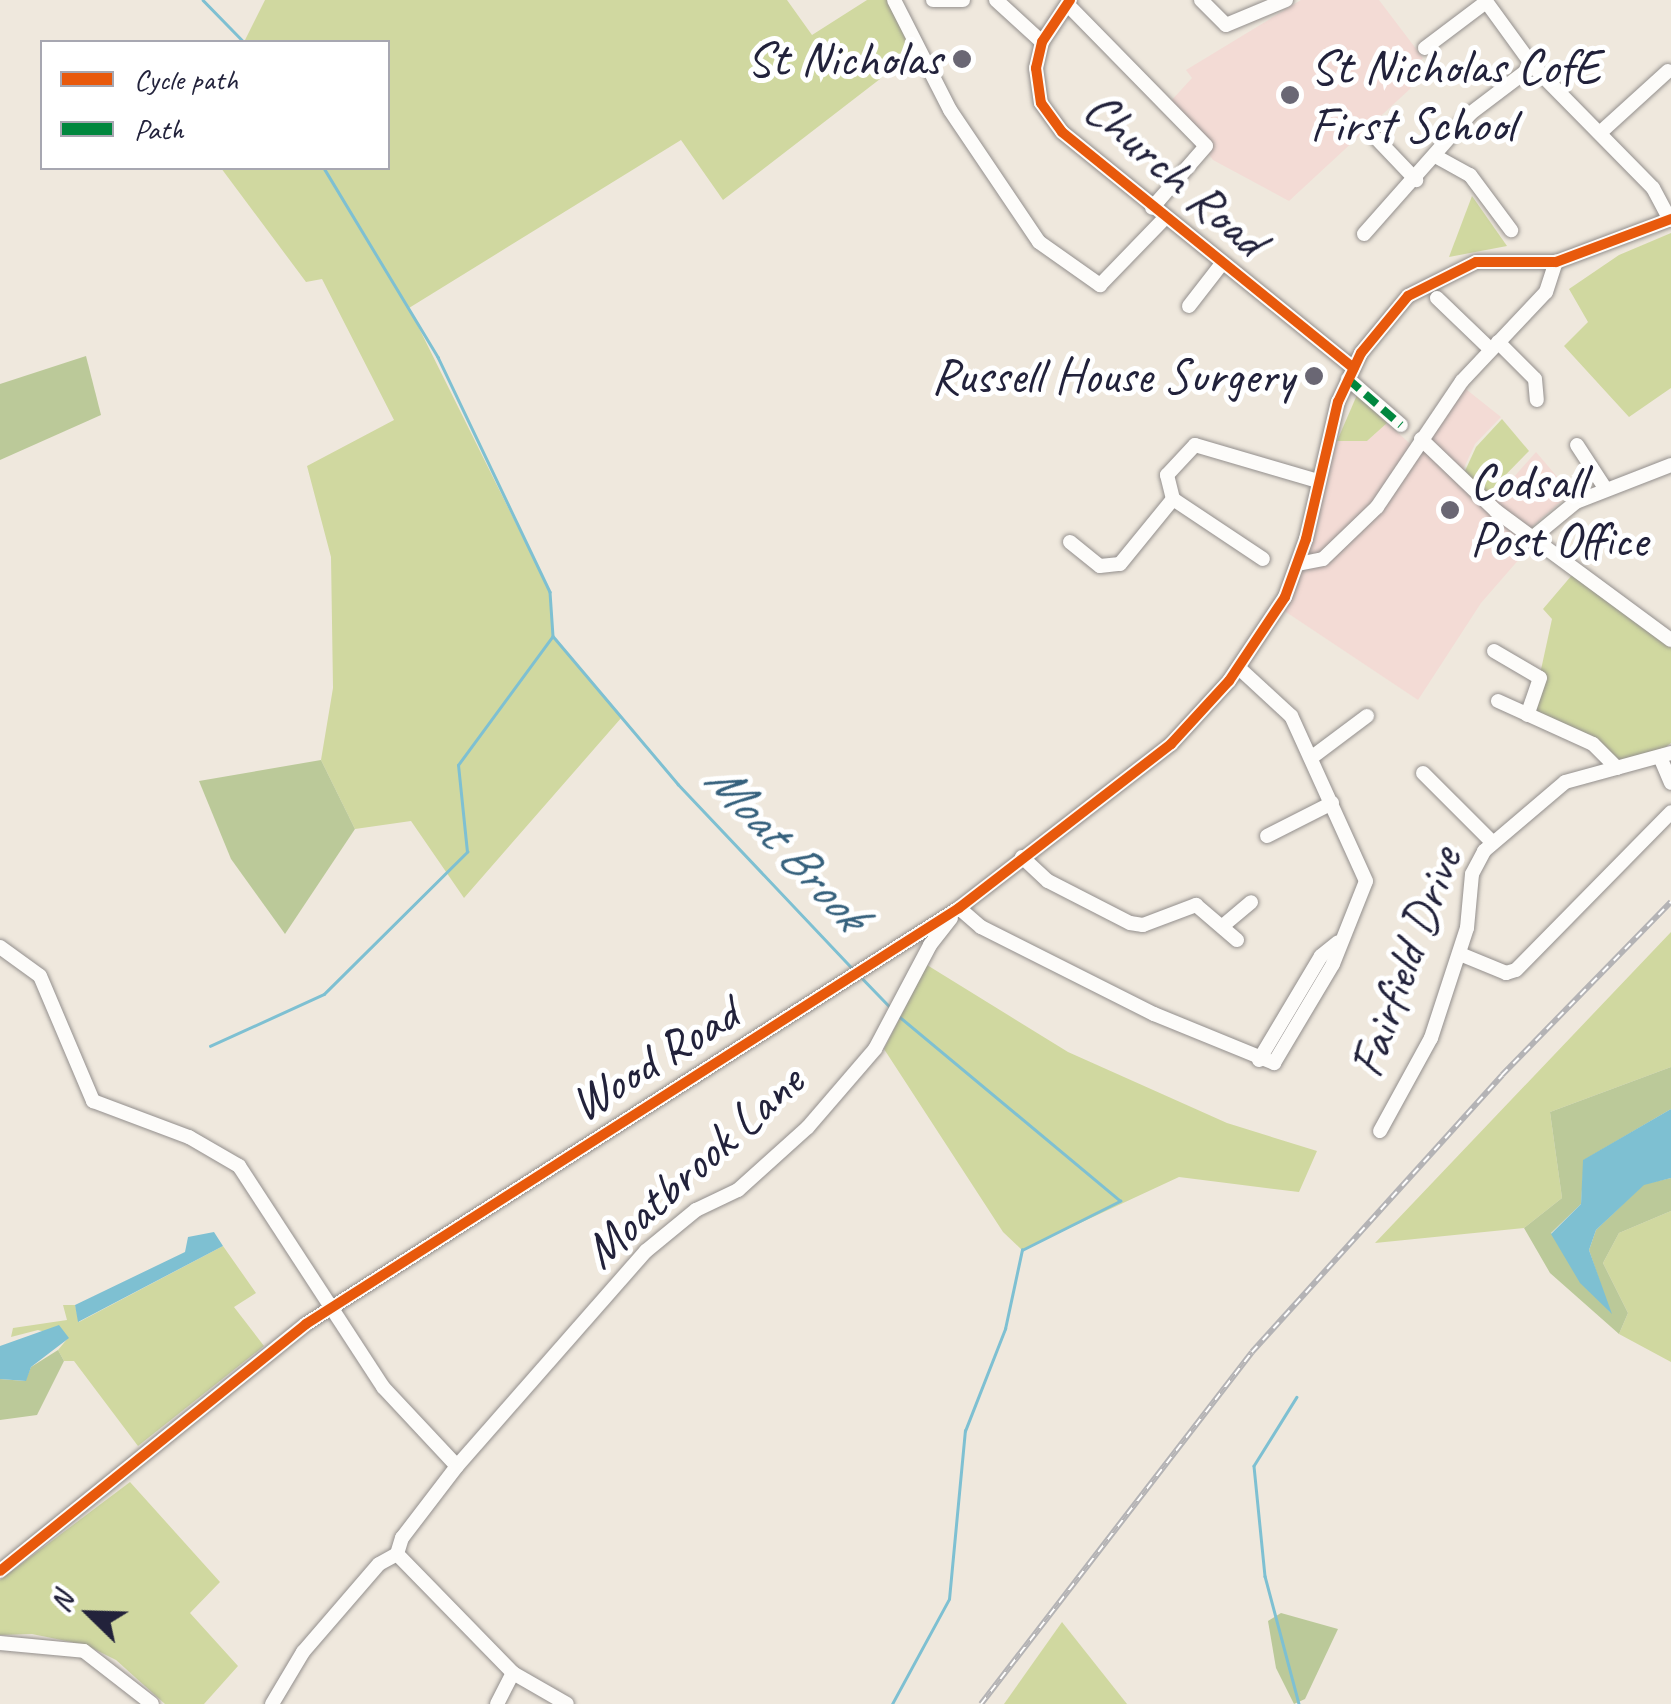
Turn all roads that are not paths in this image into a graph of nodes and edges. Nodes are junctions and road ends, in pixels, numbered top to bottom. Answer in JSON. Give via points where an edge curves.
{"nodes":[{"id":1,"x":894,"y":0,"type":"edge"},
{"id":2,"x":933,"y":0,"type":"edge"},
{"id":3,"x":963,"y":0,"type":"edge"},
{"id":4,"x":996,"y":0,"type":"edge"},
{"id":5,"x":1202,"y":0,"type":"edge"},
{"id":6,"x":1286,"y":0,"type":"edge"},
{"id":7,"x":1486,"y":1,"type":"edge"},
{"id":8,"x":1069,"y":2,"type":"edge"},
{"id":9,"x":1042,"y":42,"type":"junction"},
{"id":10,"x":1425,"y":48,"type":"dead end"},
{"id":11,"x":1533,"y":66,"type":"junction"},
{"id":12,"x":1668,"y":71,"type":"dead end"},
{"id":13,"x":1602,"y":131,"type":"junction"},
{"id":14,"x":1376,"y":139,"type":"dead end"},
{"id":15,"x":1437,"y":156,"type":"junction"},
{"id":16,"x":1416,"y":180,"type":"junction"},
{"id":17,"x":1158,"y":214,"type":"junction"},
{"id":18,"x":1670,"y":220,"type":"edge"},
{"id":19,"x":1511,"y":230,"type":"dead end"},
{"id":20,"x":1364,"y":234,"type":"dead end"},
{"id":21,"x":1556,"y":262,"type":"junction"},
{"id":22,"x":1220,"y":266,"type":"junction"},
{"id":23,"x":1437,"y":298,"type":"dead end"},
{"id":24,"x":1189,"y":306,"type":"dead end"},
{"id":25,"x":1494,"y":346,"type":"junction"},
{"id":26,"x":1350,"y":374,"type":"junction"},
{"id":27,"x":1537,"y":400,"type":"dead end"},
{"id":28,"x":1401,"y":425,"type":"dead end"},
{"id":29,"x":1420,"y":439,"type":"junction"},
{"id":30,"x":1577,"y":445,"type":"dead end"},
{"id":31,"x":1671,"y":466,"type":"edge"},
{"id":32,"x":1318,"y":481,"type":"junction"},
{"id":33,"x":1605,"y":488,"type":"junction"},
{"id":34,"x":1173,"y":499,"type":"junction"},
{"id":35,"x":1531,"y":538,"type":"junction"},
{"id":36,"x":1070,"y":542,"type":"dead end"},
{"id":37,"x":1263,"y":559,"type":"dead end"},
{"id":38,"x":1298,"y":564,"type":"junction"},
{"id":39,"x":1671,"y":640,"type":"edge"},
{"id":40,"x":1494,"y":651,"type":"dead end"},
{"id":41,"x":1238,"y":668,"type":"junction"},
{"id":42,"x":1498,"y":701,"type":"dead end"},
{"id":43,"x":1527,"y":715,"type":"junction"},
{"id":44,"x":1367,"y":716,"type":"dead end"},
{"id":45,"x":1666,"y":755,"type":"edge"},
{"id":46,"x":1312,"y":758,"type":"junction"},
{"id":47,"x":1617,"y":768,"type":"junction"},
{"id":48,"x":1422,"y":773,"type":"dead end"},
{"id":49,"x":1671,"y":783,"type":"edge"},
{"id":50,"x":1332,"y":802,"type":"junction"},
{"id":51,"x":1671,"y":812,"type":"edge"},
{"id":52,"x":1267,"y":836,"type":"dead end"},
{"id":53,"x":1492,"y":842,"type":"junction"},
{"id":54,"x":1022,"y":857,"type":"junction"},
{"id":55,"x":1251,"y":902,"type":"dead end"},
{"id":56,"x":959,"y":908,"type":"junction"},
{"id":57,"x":1226,"y":924,"type":"junction"},
{"id":58,"x":1237,"y":940,"type":"dead end"},
{"id":59,"x":0,"y":947,"type":"edge"},
{"id":60,"x":1460,"y":954,"type":"junction"},
{"id":61,"x":1380,"y":1131,"type":"dead end"},
{"id":62,"x":328,"y":1310,"type":"junction"},
{"id":63,"x":456,"y":1466,"type":"junction"},
{"id":64,"x":397,"y":1554,"type":"junction"},
{"id":65,"x":0,"y":1571,"type":"edge"},
{"id":66,"x":0,"y":1643,"type":"edge"},
{"id":67,"x":513,"y":1673,"type":"junction"},
{"id":68,"x":152,"y":1704,"type":"edge"},
{"id":69,"x":272,"y":1704,"type":"edge"},
{"id":70,"x":497,"y":1704,"type":"edge"},
{"id":71,"x":567,"y":1704,"type":"edge"}],
"edges":[{"from":1,"to":17,"type":"street","via":[[950,110],[1039,242],[1100,284]]},
{"from":2,"to":3,"type":"street"},
{"from":4,"to":9,"type":"street"},
{"from":5,"to":6,"type":"street","via":[[1226,26]]},
{"from":7,"to":10,"type":"street"},
{"from":7,"to":11,"type":"street"},
{"from":8,"to":9,"type":"street"},
{"from":8,"to":17,"type":"street","via":[[1206,146]]},
{"from":9,"to":17,"type":"street","name":"Church Road","via":[[1036,68],[1041,104],[1062,132]]},
{"from":11,"to":13,"type":"street"},
{"from":11,"to":15,"type":"street","via":[[1470,113]]},
{"from":12,"to":13,"type":"street"},
{"from":13,"to":18,"type":"street","via":[[1653,188]]},
{"from":14,"to":16,"type":"street"},
{"from":15,"to":16,"type":"street"},
{"from":15,"to":19,"type":"street","via":[[1470,175]]},
{"from":16,"to":20,"type":"street"},
{"from":17,"to":22,"type":"street","name":"Church Road"},
{"from":18,"to":21,"type":"street"},
{"from":21,"to":25,"type":"street","via":[[1546,292]]},
{"from":21,"to":26,"type":"street","name":"Wood Road","via":[[1476,262],[1444,273],[1392,310]]},
{"from":22,"to":24,"type":"street"},
{"from":22,"to":26,"type":"street","name":"Church Road"},
{"from":23,"to":25,"type":"street"},
{"from":25,"to":27,"type":"street","via":[[1535,379]]},
{"from":25,"to":29,"type":"street"},
{"from":26,"to":28,"type":"street","name":"Church Road"},
{"from":26,"to":32,"type":"street","name":"Wood Road"},
{"from":29,"to":35,"type":"street"},
{"from":29,"to":38,"type":"street","via":[[1377,507],[1322,560]]},
{"from":30,"to":33,"type":"street"},
{"from":31,"to":33,"type":"street"},
{"from":32,"to":34,"type":"street","via":[[1195,445],[1167,475]]},
{"from":32,"to":38,"type":"street","name":"Wood Road"},
{"from":33,"to":35,"type":"street"},
{"from":34,"to":36,"type":"street","via":[[1113,568],[1094,563]]},
{"from":34,"to":37,"type":"street"},
{"from":35,"to":39,"type":"street"},
{"from":38,"to":41,"type":"street","name":"Wood Road","via":[[1268,628]]},
{"from":40,"to":43,"type":"street","via":[[1540,678]]},
{"from":41,"to":46,"type":"street","via":[[1286,709]]},
{"from":41,"to":54,"type":"street","name":"Wood Road","via":[[1162,751]]},
{"from":42,"to":43,"type":"street"},
{"from":43,"to":47,"type":"street","via":[[1594,744]]},
{"from":44,"to":46,"type":"street"},
{"from":45,"to":47,"type":"street","name":"Fairfield Drive"},
{"from":45,"to":49,"type":"street"},
{"from":46,"to":50,"type":"street"},
{"from":47,"to":53,"type":"street","name":"Fairfield Drive","via":[[1565,782]]},
{"from":48,"to":53,"type":"street"},
{"from":50,"to":52,"type":"street"},
{"from":50,"to":56,"type":"street","via":[[1366,881],[1333,964],[1278,1060],[1260,1060],[1011,943]]},
{"from":51,"to":60,"type":"street","via":[[1516,970],[1506,973]]},
{"from":53,"to":60,"type":"street","name":"Fairfield Drive","via":[[1472,874]]},
{"from":54,"to":56,"type":"street","name":"Wood Road"},
{"from":54,"to":57,"type":"street","via":[[1048,881],[1130,923],[1143,925],[1196,905]]},
{"from":55,"to":57,"type":"street"},
{"from":56,"to":62,"type":"street","name":"Wood Road"},
{"from":56,"to":63,"type":"street","name":"Moatbrook Lane","via":[[930,945],[876,1049],[808,1127],[738,1190],[696,1210],[646,1251]]},
{"from":57,"to":58,"type":"street"},
{"from":59,"to":62,"type":"street","via":[[40,976],[93,1101],[190,1137],[239,1166]]},
{"from":60,"to":61,"type":"street","name":"Fairfield Drive","via":[[1430,1038]]},
{"from":62,"to":63,"type":"street","via":[[383,1388]]},
{"from":62,"to":65,"type":"street","name":"Wood Road"},
{"from":63,"to":64,"type":"street","name":"Moatbrook Lane"},
{"from":64,"to":67,"type":"street"},
{"from":64,"to":69,"type":"street","name":"Moatbrook Lane","via":[[379,1564],[303,1652]]},
{"from":66,"to":68,"type":"street","via":[[84,1652]]},
{"from":67,"to":70,"type":"street"},
{"from":67,"to":71,"type":"street"}]}
